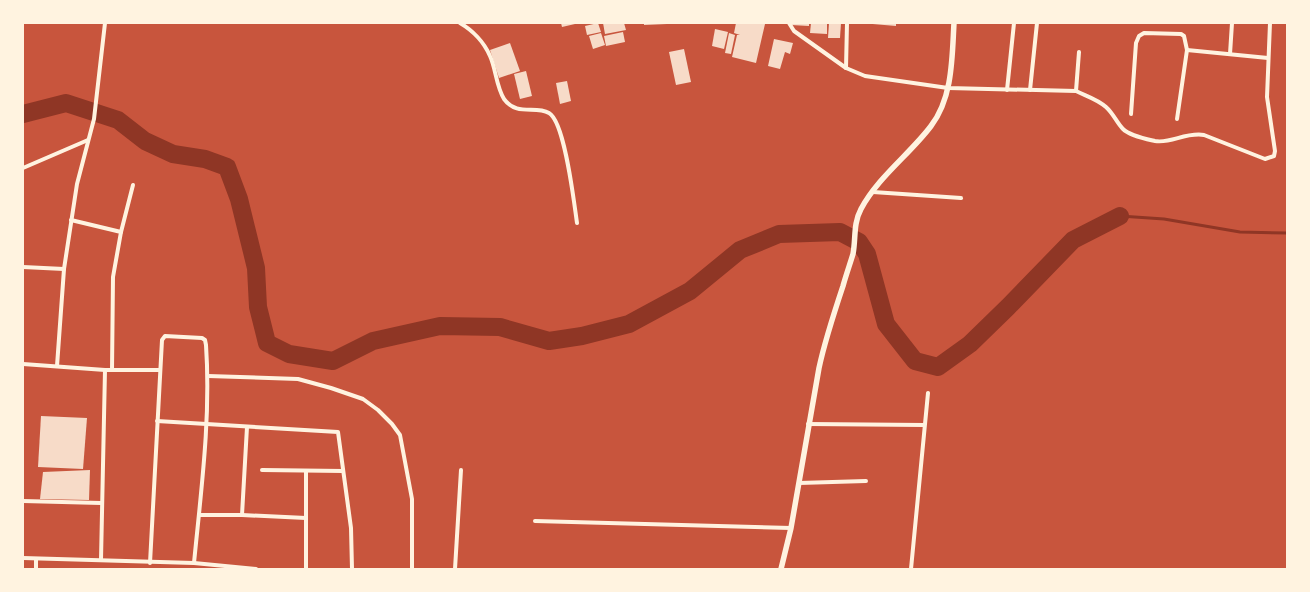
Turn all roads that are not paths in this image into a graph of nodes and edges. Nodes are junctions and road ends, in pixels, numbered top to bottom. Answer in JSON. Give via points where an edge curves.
{"nodes":[{"id":1,"x":105,"y":23,"type":"edge"},
{"id":2,"x":460,"y":23,"type":"edge"},
{"id":3,"x":789,"y":23,"type":"edge"},
{"id":4,"x":847,"y":23,"type":"edge"},
{"id":5,"x":954,"y":23,"type":"edge"},
{"id":6,"x":1014,"y":23,"type":"edge"},
{"id":7,"x":1037,"y":23,"type":"edge"},
{"id":8,"x":1232,"y":23,"type":"edge"},
{"id":9,"x":1270,"y":23,"type":"edge"},
{"id":10,"x":1187,"y":50,"type":"junction"},
{"id":11,"x":1079,"y":52,"type":"dead end"},
{"id":12,"x":1230,"y":54,"type":"junction"},
{"id":13,"x":1268,"y":58,"type":"junction"},
{"id":14,"x":846,"y":68,"type":"junction"},
{"id":15,"x":948,"y":88,"type":"junction"},
{"id":16,"x":1007,"y":90,"type":"junction"},
{"id":17,"x":1030,"y":90,"type":"junction"},
{"id":18,"x":1076,"y":91,"type":"junction"},
{"id":19,"x":1131,"y":114,"type":"dead end"},
{"id":20,"x":1178,"y":119,"type":"dead end"},
{"id":21,"x":88,"y":140,"type":"junction"},
{"id":22,"x":23,"y":168,"type":"edge"},
{"id":23,"x":133,"y":185,"type":"dead end"},
{"id":24,"x":873,"y":192,"type":"junction"},
{"id":25,"x":961,"y":198,"type":"dead end"},
{"id":26,"x":71,"y":220,"type":"junction"},
{"id":27,"x":577,"y":223,"type":"dead end"},
{"id":28,"x":121,"y":232,"type":"junction"},
{"id":29,"x":23,"y":267,"type":"edge"},
{"id":30,"x":64,"y":269,"type":"junction"},
{"id":31,"x":23,"y":364,"type":"edge"},
{"id":32,"x":57,"y":366,"type":"junction"},
{"id":33,"x":105,"y":370,"type":"junction"},
{"id":34,"x":112,"y":370,"type":"junction"},
{"id":35,"x":160,"y":370,"type":"junction"},
{"id":36,"x":208,"y":376,"type":"junction"},
{"id":37,"x":928,"y":393,"type":"dead end"},
{"id":38,"x":157,"y":421,"type":"junction"},
{"id":39,"x":206,"y":424,"type":"junction"},
{"id":40,"x":808,"y":424,"type":"junction"},
{"id":41,"x":924,"y":425,"type":"junction"},
{"id":42,"x":247,"y":427,"type":"junction"},
{"id":43,"x":262,"y":470,"type":"dead end"},
{"id":44,"x":461,"y":470,"type":"dead end"},
{"id":45,"x":343,"y":471,"type":"junction"},
{"id":46,"x":306,"y":472,"type":"junction"},
{"id":47,"x":866,"y":481,"type":"dead end"},
{"id":48,"x":799,"y":483,"type":"junction"},
{"id":49,"x":23,"y":501,"type":"edge"},
{"id":50,"x":102,"y":503,"type":"junction"},
{"id":51,"x":199,"y":515,"type":"junction"},
{"id":52,"x":242,"y":515,"type":"junction"},
{"id":53,"x":306,"y":518,"type":"junction"},
{"id":54,"x":535,"y":521,"type":"dead end"},
{"id":55,"x":791,"y":528,"type":"junction"},
{"id":56,"x":23,"y":558,"type":"edge"},
{"id":57,"x":36,"y":559,"type":"junction"},
{"id":58,"x":100,"y":560,"type":"junction"},
{"id":59,"x":150,"y":563,"type":"junction"},
{"id":60,"x":194,"y":563,"type":"junction"},
{"id":61,"x":36,"y":569,"type":"edge"},
{"id":62,"x":256,"y":569,"type":"edge"},
{"id":63,"x":306,"y":569,"type":"edge"},
{"id":64,"x":352,"y":569,"type":"edge"},
{"id":65,"x":412,"y":569,"type":"edge"},
{"id":66,"x":456,"y":569,"type":"edge"},
{"id":67,"x":781,"y":569,"type":"edge"},
{"id":68,"x":911,"y":569,"type":"edge"}],
"edges":[{"from":1,"to":21,"type":"street","via":[[94,119]]},
{"from":2,"to":27,"type":"street","via":[[471,29],[490,55],[497,83],[505,100],[525,111],[539,110],[550,113],[557,124],[569,166]]},
{"from":3,"to":14,"type":"street","via":[[794,31]]},
{"from":4,"to":14,"type":"street"},
{"from":5,"to":15,"type":"street"},
{"from":6,"to":16,"type":"street"},
{"from":7,"to":17,"type":"street"},
{"from":8,"to":12,"type":"street"},
{"from":9,"to":13,"type":"street"},
{"from":10,"to":12,"type":"street"},
{"from":10,"to":19,"type":"street","via":[[1184,36],[1181,34],[1144,32],[1139,36],[1136,44]]},
{"from":10,"to":20,"type":"street"},
{"from":11,"to":18,"type":"street"},
{"from":12,"to":13,"type":"street"},
{"from":13,"to":18,"type":"street","via":[[1267,97],[1275,151],[1270,159],[1204,136],[1193,134],[1156,141],[1129,133],[1122,129],[1106,107]]},
{"from":14,"to":15,"type":"street","via":[[865,76]]},
{"from":15,"to":16,"type":"street"},
{"from":15,"to":24,"type":"street","via":[[932,125],[900,158]]},
{"from":16,"to":17,"type":"street"},
{"from":17,"to":18,"type":"street"},
{"from":21,"to":22,"type":"street"},
{"from":21,"to":26,"type":"street"},
{"from":23,"to":28,"type":"street"},
{"from":24,"to":25,"type":"street"},
{"from":24,"to":40,"type":"street","via":[[855,223],[853,254],[824,345]]},
{"from":26,"to":28,"type":"street"},
{"from":26,"to":30,"type":"street"},
{"from":28,"to":34,"type":"street","via":[[113,277]]},
{"from":29,"to":30,"type":"street"},
{"from":30,"to":32,"type":"street"},
{"from":31,"to":32,"type":"street"},
{"from":32,"to":33,"type":"street"},
{"from":33,"to":34,"type":"street"},
{"from":33,"to":50,"type":"street"},
{"from":34,"to":35,"type":"street"},
{"from":35,"to":36,"type":"street","via":[[162,340],[166,336],[202,338],[206,345]]},
{"from":35,"to":38,"type":"street"},
{"from":36,"to":39,"type":"street"},
{"from":36,"to":65,"type":"street","via":[[298,379],[363,399],[378,410],[400,435],[412,499]]},
{"from":37,"to":41,"type":"street"},
{"from":38,"to":39,"type":"street"},
{"from":38,"to":59,"type":"street"},
{"from":39,"to":42,"type":"street"},
{"from":39,"to":51,"type":"street"},
{"from":40,"to":41,"type":"street"},
{"from":40,"to":48,"type":"street"},
{"from":41,"to":68,"type":"street"},
{"from":42,"to":45,"type":"street","via":[[338,432]]},
{"from":42,"to":52,"type":"street"},
{"from":43,"to":46,"type":"street"},
{"from":44,"to":66,"type":"street"},
{"from":45,"to":46,"type":"street"},
{"from":45,"to":64,"type":"street","via":[[351,528]]},
{"from":46,"to":53,"type":"street"},
{"from":47,"to":48,"type":"street"},
{"from":48,"to":55,"type":"street"},
{"from":49,"to":50,"type":"street"},
{"from":50,"to":58,"type":"street"},
{"from":51,"to":52,"type":"street"},
{"from":51,"to":60,"type":"street"},
{"from":52,"to":53,"type":"street"},
{"from":53,"to":63,"type":"street"},
{"from":54,"to":55,"type":"street"},
{"from":55,"to":67,"type":"street"},
{"from":56,"to":57,"type":"street"},
{"from":57,"to":58,"type":"street"},
{"from":57,"to":61,"type":"street"},
{"from":58,"to":59,"type":"street"},
{"from":59,"to":60,"type":"street"},
{"from":60,"to":62,"type":"street"}]}
